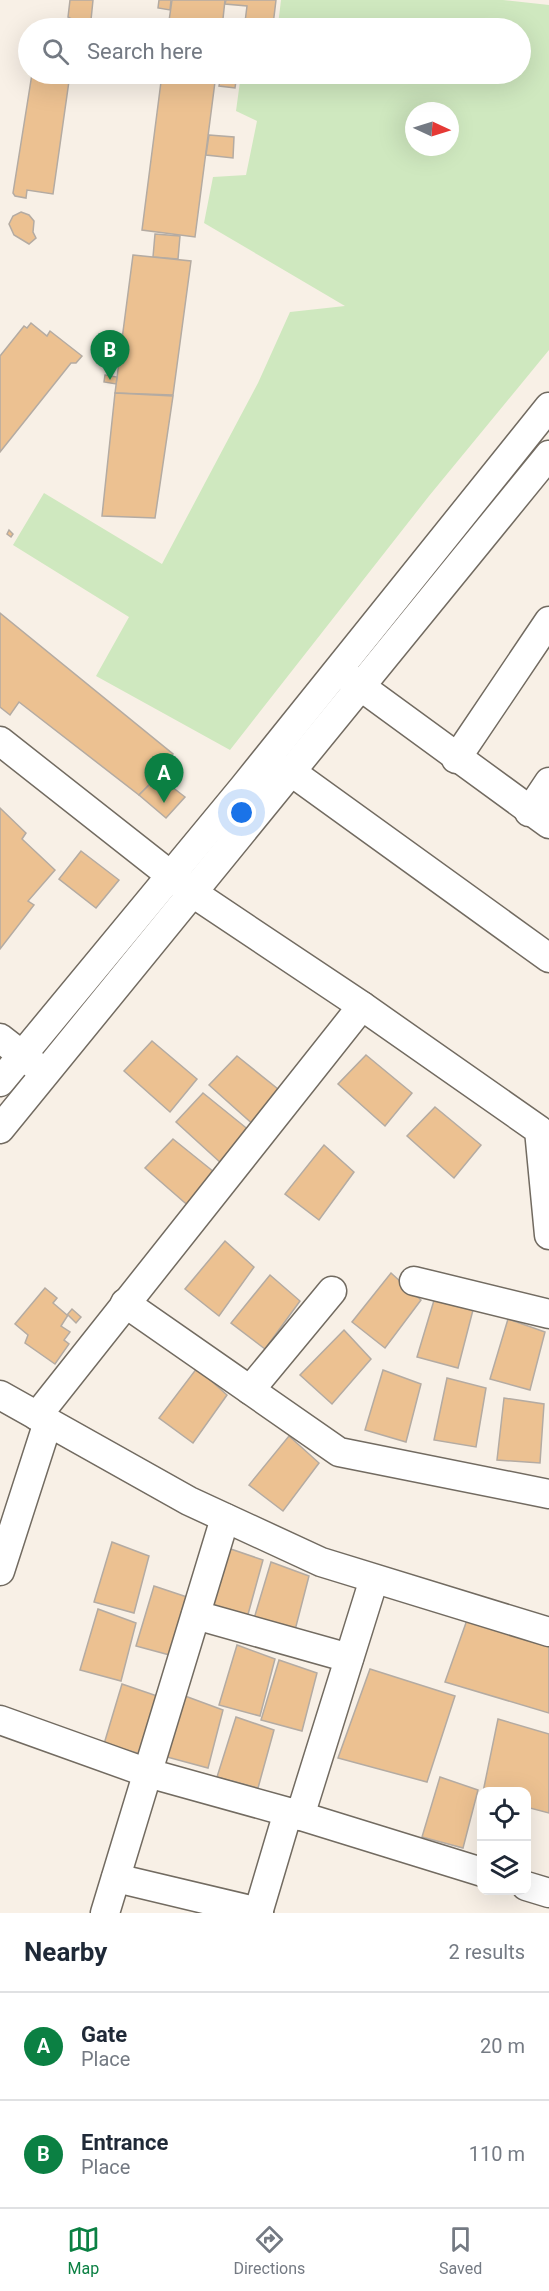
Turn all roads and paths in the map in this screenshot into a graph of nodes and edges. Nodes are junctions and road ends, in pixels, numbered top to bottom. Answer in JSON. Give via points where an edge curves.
{"nodes":[{"id":1,"x":549,"y":406,"type":"edge"},
{"id":2,"x":549,"y":455,"type":"edge"},
{"id":3,"x":549,"y":621,"type":"edge"},
{"id":4,"x":349,"y":678,"type":"junction"},
{"id":5,"x":0,"y":741,"type":"edge"},
{"id":6,"x":456,"y":759,"type":"junction"},
{"id":7,"x":290,"y":771,"type":"junction"},
{"id":8,"x":549,"y":782,"type":"edge"},
{"id":9,"x":539,"y":818,"type":"edge"},
{"id":10,"x":170,"y":875,"type":"junction"},
{"id":11,"x":193,"y":893,"type":"junction"},
{"id":12,"x":549,"y":958,"type":"edge"},
{"id":13,"x":362,"y":1006,"type":"junction"},
{"id":14,"x":0,"y":1038,"type":"edge"},
{"id":15,"x":22,"y":1055,"type":"junction"},
{"id":16,"x":46,"y":1073,"type":"junction"},
{"id":17,"x":0,"y":1082,"type":"edge"},
{"id":18,"x":0,"y":1129,"type":"edge"},
{"id":19,"x":549,"y":1235,"type":"edge"},
{"id":20,"x":414,"y":1281,"type":"dead end"},
{"id":21,"x":332,"y":1291,"type":"dead end"},
{"id":22,"x":125,"y":1303,"type":"junction"},
{"id":23,"x":549,"y":1314,"type":"edge"},
{"id":24,"x":250,"y":1390,"type":"junction"},
{"id":25,"x":0,"y":1395,"type":"edge"},
{"id":26,"x":42,"y":1419,"type":"junction"},
{"id":27,"x":549,"y":1494,"type":"edge"},
{"id":28,"x":225,"y":1518,"type":"junction"},
{"id":29,"x":0,"y":1571,"type":"edge"},
{"id":30,"x":374,"y":1579,"type":"junction"},
{"id":31,"x":196,"y":1615,"type":"junction"},
{"id":32,"x":549,"y":1632,"type":"edge"},
{"id":33,"x":350,"y":1658,"type":"junction"},
{"id":34,"x":0,"y":1720,"type":"edge"},
{"id":35,"x":148,"y":1773,"type":"junction"},
{"id":36,"x":294,"y":1814,"type":"junction"},
{"id":37,"x":477,"y":1870,"type":"edge"},
{"id":38,"x":116,"y":1878,"type":"junction"},
{"id":39,"x":531,"y":1888,"type":"edge"},
{"id":40,"x":549,"y":1893,"type":"edge"},
{"id":41,"x":105,"y":1913,"type":"edge"},
{"id":42,"x":258,"y":1913,"type":"edge"}],
"edges":[{"from":1,"to":4,"type":"street"},
{"from":2,"to":4,"type":"street"},
{"from":3,"to":6,"type":"street"},
{"from":4,"to":6,"type":"street"},
{"from":4,"to":7,"type":"street"},
{"from":4,"to":10,"type":"street"},
{"from":5,"to":10,"type":"street"},
{"from":6,"to":9,"type":"street"},
{"from":7,"to":11,"type":"street"},
{"from":7,"to":12,"type":"street"},
{"from":8,"to":9,"type":"street"},
{"from":10,"to":11,"type":"street"},
{"from":10,"to":15,"type":"street"},
{"from":11,"to":13,"type":"street"},
{"from":11,"to":16,"type":"street"},
{"from":13,"to":19,"type":"street","via":[[538,1130]]},
{"from":13,"to":22,"type":"street"},
{"from":14,"to":15,"type":"street"},
{"from":15,"to":16,"type":"street"},
{"from":15,"to":17,"type":"street"},
{"from":16,"to":18,"type":"street"},
{"from":20,"to":23,"type":"street"},
{"from":21,"to":24,"type":"street"},
{"from":22,"to":24,"type":"street"},
{"from":22,"to":26,"type":"street"},
{"from":24,"to":27,"type":"street","via":[[339,1452]]},
{"from":25,"to":26,"type":"street"},
{"from":26,"to":28,"type":"street"},
{"from":26,"to":29,"type":"street"},
{"from":28,"to":30,"type":"street","via":[[321,1562]]},
{"from":28,"to":31,"type":"street"},
{"from":30,"to":32,"type":"street"},
{"from":30,"to":33,"type":"street"},
{"from":31,"to":33,"type":"street"},
{"from":31,"to":35,"type":"street"},
{"from":33,"to":36,"type":"street"},
{"from":34,"to":35,"type":"street"},
{"from":35,"to":36,"type":"street"},
{"from":35,"to":38,"type":"street"},
{"from":36,"to":37,"type":"street"},
{"from":36,"to":42,"type":"street"},
{"from":38,"to":41,"type":"street"},
{"from":38,"to":42,"type":"street"},
{"from":39,"to":40,"type":"street"}]}
